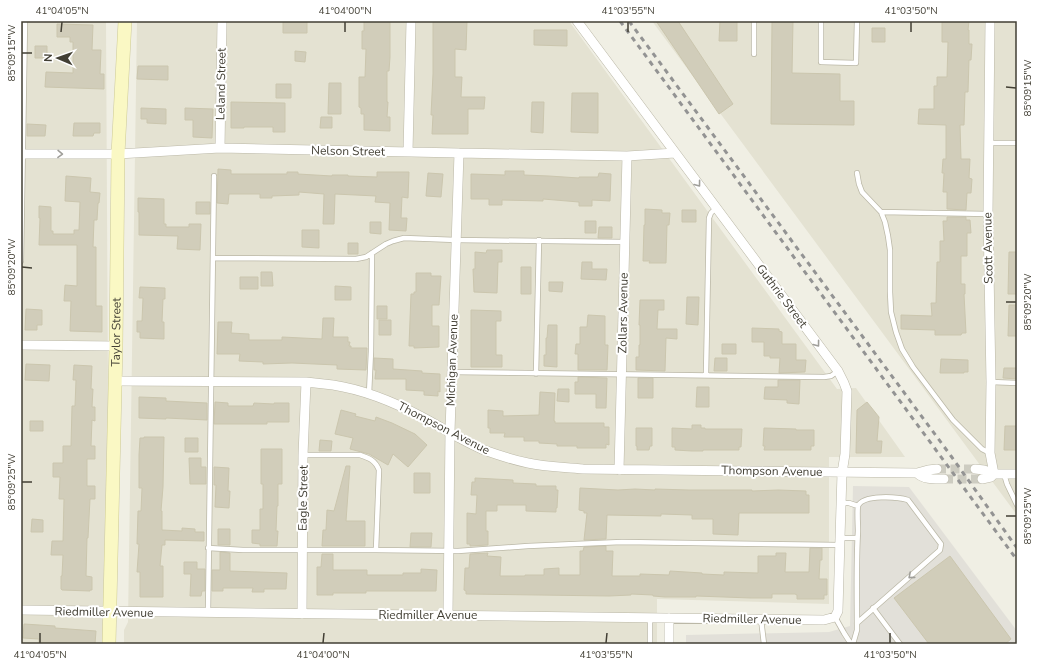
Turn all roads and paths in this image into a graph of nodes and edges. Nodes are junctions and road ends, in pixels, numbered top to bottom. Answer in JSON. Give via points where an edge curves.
{"nodes":[{"id":1,"x":25,"y":21,"type":"edge"},
{"id":2,"x":125,"y":21,"type":"edge"},
{"id":3,"x":222,"y":21,"type":"edge"},
{"id":4,"x":411,"y":21,"type":"edge"},
{"id":5,"x":577,"y":21,"type":"edge"},
{"id":6,"x":754,"y":21,"type":"edge"},
{"id":7,"x":821,"y":21,"type":"edge"},
{"id":8,"x":857,"y":21,"type":"edge"},
{"id":9,"x":990,"y":21,"type":"edge"},
{"id":10,"x":754,"y":54,"type":"dead end"},
{"id":11,"x":988,"y":143,"type":"junction"},
{"id":12,"x":1017,"y":143,"type":"edge"},
{"id":13,"x":220,"y":148,"type":"junction"},
{"id":14,"x":408,"y":152,"type":"junction"},
{"id":15,"x":459,"y":153,"type":"junction"},
{"id":16,"x":675,"y":153,"type":"junction"},
{"id":17,"x":22,"y":154,"type":"edge"},
{"id":18,"x":118,"y":154,"type":"junction"},
{"id":19,"x":627,"y":156,"type":"junction"},
{"id":20,"x":857,"y":173,"type":"dead end"},
{"id":21,"x":214,"y":176,"type":"dead end"},
{"id":22,"x":716,"y":208,"type":"junction"},
{"id":23,"x":881,"y":212,"type":"junction"},
{"id":24,"x":988,"y":214,"type":"junction"},
{"id":25,"x":456,"y":240,"type":"junction"},
{"id":26,"x":539,"y":240,"type":"junction"},
{"id":27,"x":625,"y":242,"type":"junction"},
{"id":28,"x":372,"y":253,"type":"junction"},
{"id":29,"x":214,"y":258,"type":"junction"},
{"id":30,"x":21,"y":261,"type":"edge"},
{"id":31,"x":21,"y":345,"type":"edge"},
{"id":32,"x":116,"y":346,"type":"junction"},
{"id":33,"x":838,"y":371,"type":"junction"},
{"id":34,"x":452,"y":372,"type":"junction"},
{"id":35,"x":536,"y":374,"type":"junction"},
{"id":36,"x":622,"y":374,"type":"junction"},
{"id":37,"x":706,"y":375,"type":"junction"},
{"id":38,"x":115,"y":381,"type":"junction"},
{"id":39,"x":211,"y":382,"type":"junction"},
{"id":40,"x":306,"y":382,"type":"junction"},
{"id":41,"x":991,"y":382,"type":"junction"},
{"id":42,"x":1017,"y":383,"type":"edge"},
{"id":43,"x":368,"y":394,"type":"junction"},
{"id":44,"x":450,"y":432,"type":"junction"},
{"id":45,"x":990,"y":453,"type":"junction"},
{"id":46,"x":303,"y":455,"type":"junction"},
{"id":47,"x":937,"y":469,"type":"tunnel mouth"},
{"id":48,"x":975,"y":469,"type":"tunnel mouth"},
{"id":49,"x":619,"y":470,"type":"junction"},
{"id":50,"x":842,"y":473,"type":"junction"},
{"id":51,"x":917,"y":474,"type":"junction"},
{"id":52,"x":994,"y":474,"type":"junction"},
{"id":53,"x":1004,"y":474,"type":"junction"},
{"id":54,"x":1017,"y":474,"type":"edge"},
{"id":55,"x":944,"y":479,"type":"tunnel mouth"},
{"id":56,"x":982,"y":479,"type":"tunnel mouth"},
{"id":57,"x":841,"y":503,"type":"junction"},
{"id":58,"x":1017,"y":505,"type":"edge"},
{"id":59,"x":858,"y":506,"type":"junction"},
{"id":60,"x":857,"y":538,"type":"junction"},
{"id":61,"x":840,"y":542,"type":"junction"},
{"id":62,"x":208,"y":548,"type":"junction"},
{"id":63,"x":302,"y":550,"type":"junction"},
{"id":64,"x":376,"y":550,"type":"junction"},
{"id":65,"x":448,"y":551,"type":"junction"},
{"id":66,"x":873,"y":608,"type":"junction"},
{"id":67,"x":21,"y":610,"type":"edge"},
{"id":68,"x":110,"y":612,"type":"junction"},
{"id":69,"x":208,"y":613,"type":"junction"},
{"id":70,"x":302,"y":614,"type":"junction"},
{"id":71,"x":448,"y":614,"type":"junction"},
{"id":72,"x":835,"y":617,"type":"junction"},
{"id":73,"x":650,"y":618,"type":"junction"},
{"id":74,"x":669,"y":618,"type":"junction"},
{"id":75,"x":761,"y":619,"type":"junction"},
{"id":76,"x":857,"y":622,"type":"junction"},
{"id":77,"x":109,"y":644,"type":"edge"},
{"id":78,"x":650,"y":644,"type":"edge"},
{"id":79,"x":669,"y":644,"type":"edge"},
{"id":80,"x":764,"y":644,"type":"edge"},
{"id":81,"x":852,"y":644,"type":"edge"},
{"id":82,"x":900,"y":644,"type":"edge"}],
"edges":[{"from":1,"to":17,"type":"lane"},
{"from":2,"to":18,"type":"main road","name":"Taylor Street"},
{"from":3,"to":13,"type":"street","name":"Leland Street"},
{"from":4,"to":14,"type":"street"},
{"from":5,"to":16,"type":"street","name":"Guthrie Street"},
{"from":6,"to":10,"type":"lane"},
{"from":7,"to":8,"type":"lane","via":[[821,62],[849,63],[856,63]]},
{"from":9,"to":11,"type":"street","name":"Scott Avenue"},
{"from":11,"to":12,"type":"lane"},
{"from":11,"to":24,"type":"street","name":"Scott Avenue"},
{"from":13,"to":14,"type":"street","name":"Nelson Street"},
{"from":13,"to":18,"type":"street","name":"Nelson Street"},
{"from":14,"to":15,"type":"street","name":"Nelson Street"},
{"from":15,"to":19,"type":"street","name":"Nelson Street"},
{"from":15,"to":25,"type":"street","name":"Michigan Avenue"},
{"from":16,"to":19,"type":"street","name":"Nelson Street"},
{"from":16,"to":22,"type":"street","name":"Guthrie Street","one_way":true},
{"from":17,"to":18,"type":"street","name":"Nelson Street","one_way":true},
{"from":17,"to":30,"type":"lane"},
{"from":18,"to":32,"type":"main road","name":"Taylor Street"},
{"from":19,"to":27,"type":"street","name":"Zollars Avenue"},
{"from":20,"to":23,"type":"lane","via":[[862,192]]},
{"from":21,"to":29,"type":"lane"},
{"from":22,"to":33,"type":"street","name":"Guthrie Street","one_way":true},
{"from":22,"to":37,"type":"lane","via":[[709,218]]},
{"from":23,"to":24,"type":"lane"},
{"from":23,"to":45,"type":"lane","via":[[890,250],[892,312],[902,349],[953,420],[982,449]]},
{"from":24,"to":41,"type":"street","name":"Scott Avenue"},
{"from":25,"to":26,"type":"lane"},
{"from":25,"to":28,"type":"lane","via":[[404,238],[386,244]]},
{"from":25,"to":34,"type":"street","name":"Michigan Avenue"},
{"from":26,"to":27,"type":"lane"},
{"from":26,"to":35,"type":"lane"},
{"from":27,"to":36,"type":"street","name":"Zollars Avenue"},
{"from":28,"to":29,"type":"lane","via":[[356,259]]},
{"from":28,"to":43,"type":"lane"},
{"from":29,"to":39,"type":"lane"},
{"from":31,"to":32,"type":"street"},
{"from":32,"to":38,"type":"main road","name":"Taylor Street"},
{"from":33,"to":37,"type":"lane","via":[[824,377]]},
{"from":33,"to":50,"type":"street","name":"Guthrie Street","via":[[846,391],[845,454]]},
{"from":34,"to":35,"type":"lane"},
{"from":34,"to":44,"type":"street","name":"Michigan Avenue"},
{"from":35,"to":36,"type":"lane"},
{"from":36,"to":37,"type":"lane"},
{"from":36,"to":49,"type":"street","name":"Zollars Avenue"},
{"from":38,"to":39,"type":"street","name":"Thompson Avenue"},
{"from":38,"to":68,"type":"main road","name":"Taylor Street"},
{"from":39,"to":40,"type":"street","name":"Thompson Avenue"},
{"from":39,"to":62,"type":"lane"},
{"from":40,"to":43,"type":"street","name":"Thompson Avenue","via":[[334,385]]},
{"from":40,"to":46,"type":"street","name":"Eagle Street"},
{"from":41,"to":42,"type":"lane"},
{"from":41,"to":45,"type":"street","name":"Scott Avenue"},
{"from":43,"to":44,"type":"street","name":"Thompson Avenue","via":[[392,402]]},
{"from":44,"to":49,"type":"street","name":"Thompson Avenue","via":[[484,450],[529,463]]},
{"from":44,"to":65,"type":"street","name":"Michigan Avenue"},
{"from":45,"to":52,"type":"street","name":"Scott Avenue"},
{"from":46,"to":63,"type":"street","name":"Eagle Street"},
{"from":46,"to":64,"type":"lane","via":[[360,455],[377,464],[379,470]]},
{"from":47,"to":51,"type":"street","name":"Thompson Avenue"},
{"from":48,"to":52,"type":"street"},
{"from":49,"to":50,"type":"street","name":"Thompson Avenue"},
{"from":50,"to":51,"type":"street","name":"Thompson Avenue"},
{"from":50,"to":57,"type":"street","name":"Guthrie Street"},
{"from":51,"to":55,"type":"street","name":"Thompson Avenue","via":[[925,478]]},
{"from":52,"to":53,"type":"street"},
{"from":52,"to":56,"type":"street"},
{"from":53,"to":54,"type":"street"},
{"from":53,"to":58,"type":"lane"},
{"from":57,"to":59,"type":"lane"},
{"from":57,"to":61,"type":"street","name":"Guthrie Street"},
{"from":59,"to":60,"type":"lane"},
{"from":59,"to":66,"type":"lane","one_way":true,"via":[[876,497],[908,500],[941,544],[940,550]]},
{"from":60,"to":61,"type":"lane"},
{"from":60,"to":76,"type":"lane"},
{"from":61,"to":65,"type":"lane","via":[[622,542]]},
{"from":61,"to":72,"type":"street","name":"Guthrie Street","via":[[838,611]]},
{"from":62,"to":63,"type":"lane"},
{"from":62,"to":69,"type":"lane"},
{"from":63,"to":64,"type":"lane"},
{"from":63,"to":70,"type":"street","name":"Eagle Street"},
{"from":64,"to":65,"type":"lane"},
{"from":65,"to":71,"type":"street","name":"Michigan Avenue"},
{"from":66,"to":76,"type":"lane"},
{"from":66,"to":82,"type":"lane"},
{"from":67,"to":68,"type":"street","name":"Riedmiller Avenue"},
{"from":68,"to":69,"type":"street","name":"Riedmiller Avenue"},
{"from":68,"to":77,"type":"main road","name":"Taylor Street"},
{"from":69,"to":70,"type":"street","name":"Riedmiller Avenue"},
{"from":70,"to":71,"type":"street","name":"Riedmiller Avenue"},
{"from":71,"to":73,"type":"street","name":"Riedmiller Avenue"},
{"from":72,"to":75,"type":"street","name":"Riedmiller Avenue","via":[[824,620]]},
{"from":72,"to":81,"type":"lane"},
{"from":73,"to":74,"type":"street","name":"Riedmiller Avenue"},
{"from":73,"to":78,"type":"lane"},
{"from":74,"to":75,"type":"street","name":"Riedmiller Avenue"},
{"from":74,"to":79,"type":"street"},
{"from":75,"to":80,"type":"lane"},
{"from":76,"to":81,"type":"lane"}]}
